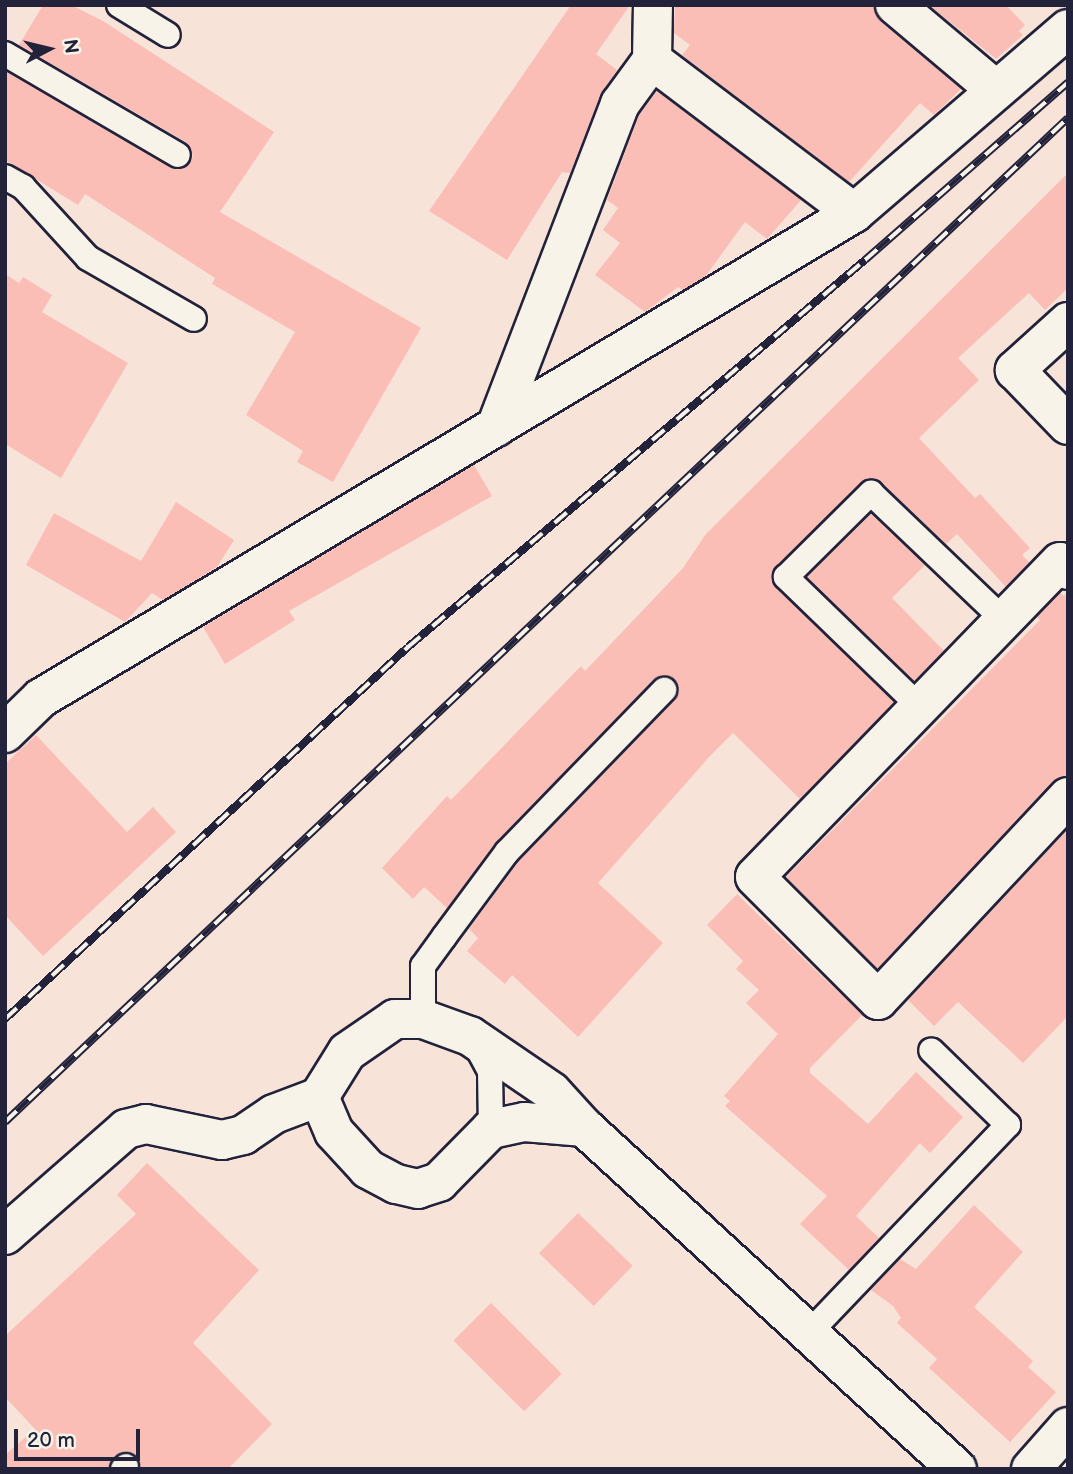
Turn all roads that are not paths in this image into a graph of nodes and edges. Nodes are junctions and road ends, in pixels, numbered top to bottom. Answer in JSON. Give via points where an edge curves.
{"nodes":[{"id":1,"x":119,"y":5,"type":"edge"},
{"id":2,"x":653,"y":5,"type":"edge"},
{"id":3,"x":895,"y":5,"type":"edge"},
{"id":4,"x":1068,"y":29,"type":"edge"},
{"id":5,"x":168,"y":35,"type":"dead end"},
{"id":6,"x":5,"y":54,"type":"edge"},
{"id":7,"x":652,"y":60,"type":"junction"},
{"id":8,"x":996,"y":90,"type":"junction"},
{"id":9,"x":178,"y":155,"type":"dead end"},
{"id":10,"x":5,"y":177,"type":"edge"},
{"id":11,"x":854,"y":213,"type":"junction"},
{"id":12,"x":194,"y":319,"type":"dead end"},
{"id":13,"x":1068,"y":322,"type":"edge"},
{"id":14,"x":1068,"y":425,"type":"edge"},
{"id":15,"x":496,"y":428,"type":"junction"},
{"id":16,"x":1065,"y":562,"type":"edge"},
{"id":17,"x":1004,"y":620,"type":"junction"},
{"id":18,"x":664,"y":690,"type":"dead end"},
{"id":19,"x":920,"y":707,"type":"junction"},
{"id":20,"x":5,"y":733,"type":"edge"},
{"id":21,"x":1068,"y":797,"type":"edge"},
{"id":22,"x":423,"y":1019,"type":"junction"},
{"id":23,"x":470,"y":1036,"type":"junction"},
{"id":24,"x":931,"y":1050,"type":"dead end"},
{"id":25,"x":319,"y":1097,"type":"junction"},
{"id":26,"x":584,"y":1127,"type":"junction"},
{"id":27,"x":491,"y":1129,"type":"junction"},
{"id":28,"x":5,"y":1235,"type":"edge"},
{"id":29,"x":809,"y":1333,"type":"junction"},
{"id":30,"x":1068,"y":1427,"type":"edge"},
{"id":31,"x":957,"y":1469,"type":"edge"},
{"id":32,"x":1031,"y":1469,"type":"edge"}],
"edges":[{"from":1,"to":5,"type":"lane"},
{"from":2,"to":7,"type":"street"},
{"from":3,"to":8,"type":"street"},
{"from":4,"to":8,"type":"street"},
{"from":6,"to":9,"type":"lane"},
{"from":7,"to":11,"type":"street"},
{"from":7,"to":15,"type":"street","via":[[620,104]]},
{"from":8,"to":11,"type":"street"},
{"from":10,"to":12,"type":"lane","via":[[23,187],[88,258]]},
{"from":11,"to":15,"type":"street"},
{"from":13,"to":14,"type":"street","via":[[1014,370]]},
{"from":15,"to":20,"type":"street","via":[[41,698]]},
{"from":16,"to":17,"type":"street"},
{"from":17,"to":19,"type":"street"},
{"from":17,"to":19,"type":"lane","via":[[872,493],[786,577]]},
{"from":18,"to":22,"type":"lane","via":[[507,852],[444,937],[423,966]]},
{"from":19,"to":21,"type":"street","via":[[755,877],[878,1000]]},
{"from":22,"to":23,"type":"street"},
{"from":22,"to":25,"type":"street","via":[[395,1019],[347,1052]]},
{"from":23,"to":26,"type":"street","via":[[552,1092]]},
{"from":23,"to":27,"type":"lane","via":[[490,1071]]},
{"from":24,"to":29,"type":"lane","via":[[1008,1125]]},
{"from":25,"to":27,"type":"street","via":[[334,1132],[368,1169],[396,1184],[418,1189],[439,1182]]},
{"from":25,"to":28,"type":"street","via":[[274,1114],[243,1135],[222,1140],[146,1124],[126,1129]]},
{"from":26,"to":27,"type":"street","via":[[524,1122]]},
{"from":26,"to":29,"type":"street"},
{"from":29,"to":31,"type":"street"},
{"from":30,"to":32,"type":"street"}]}
